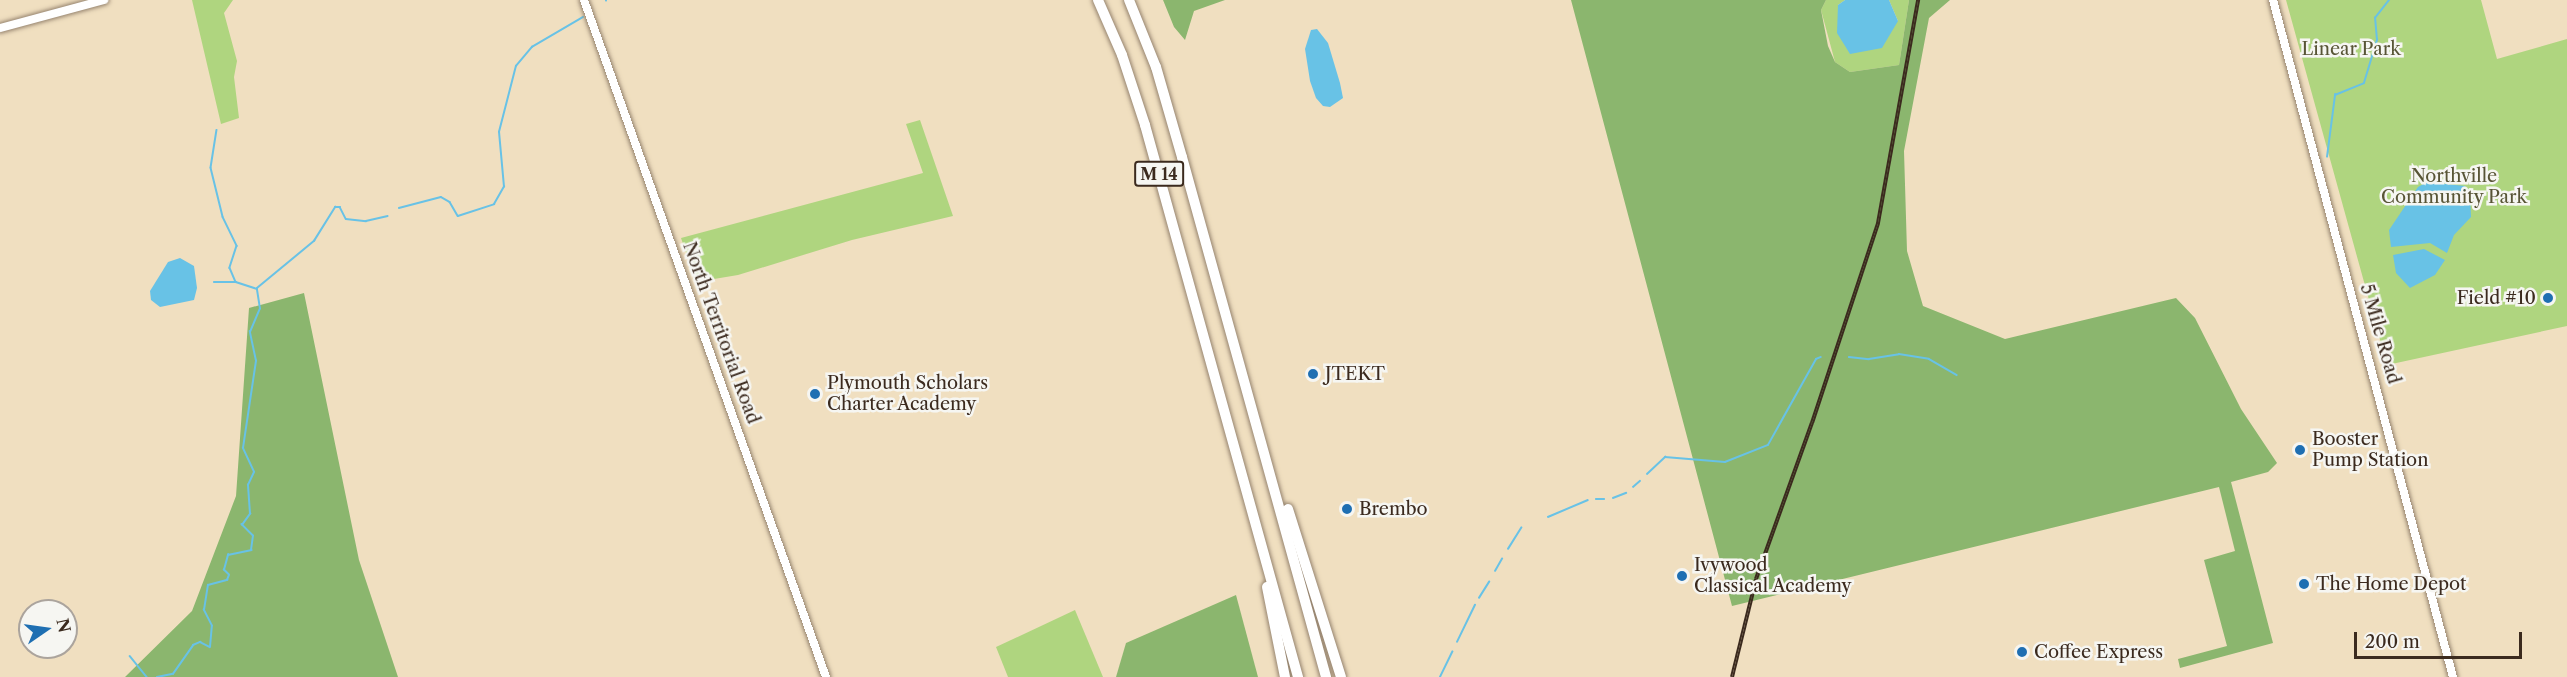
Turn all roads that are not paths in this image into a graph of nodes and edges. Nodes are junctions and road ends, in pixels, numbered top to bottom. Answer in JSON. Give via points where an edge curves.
{"nodes":[{"id":1,"x":104,"y":0,"type":"edge"},
{"id":2,"x":584,"y":0,"type":"edge"},
{"id":3,"x":1098,"y":0,"type":"edge"},
{"id":4,"x":1129,"y":0,"type":"edge"},
{"id":5,"x":2273,"y":0,"type":"edge"},
{"id":6,"x":0,"y":28,"type":"edge"},
{"id":7,"x":1263,"y":445,"type":"junction"},
{"id":8,"x":1245,"y":481,"type":"junction"},
{"id":9,"x":826,"y":677,"type":"edge"},
{"id":10,"x":1285,"y":677,"type":"edge"},
{"id":11,"x":1298,"y":677,"type":"edge"},
{"id":12,"x":1326,"y":677,"type":"edge"},
{"id":13,"x":1341,"y":677,"type":"edge"},
{"id":14,"x":2453,"y":677,"type":"edge"}],
"edges":[{"from":1,"to":6,"type":"street"},
{"from":2,"to":9,"type":"main road","name":"North Territorial Road"},
{"from":3,"to":8,"type":"highway","number":"M 14","via":[[1122,55],[1145,125]]},
{"from":4,"to":7,"type":"highway","number":"M 14","via":[[1156,67]]},
{"from":5,"to":14,"type":"street","name":"5 Mile Road"},
{"from":7,"to":12,"type":"highway","number":"M 14"},
{"from":7,"to":13,"type":"highway"},
{"from":8,"to":10,"type":"highway"},
{"from":8,"to":11,"type":"highway","number":"M 14"}]}
